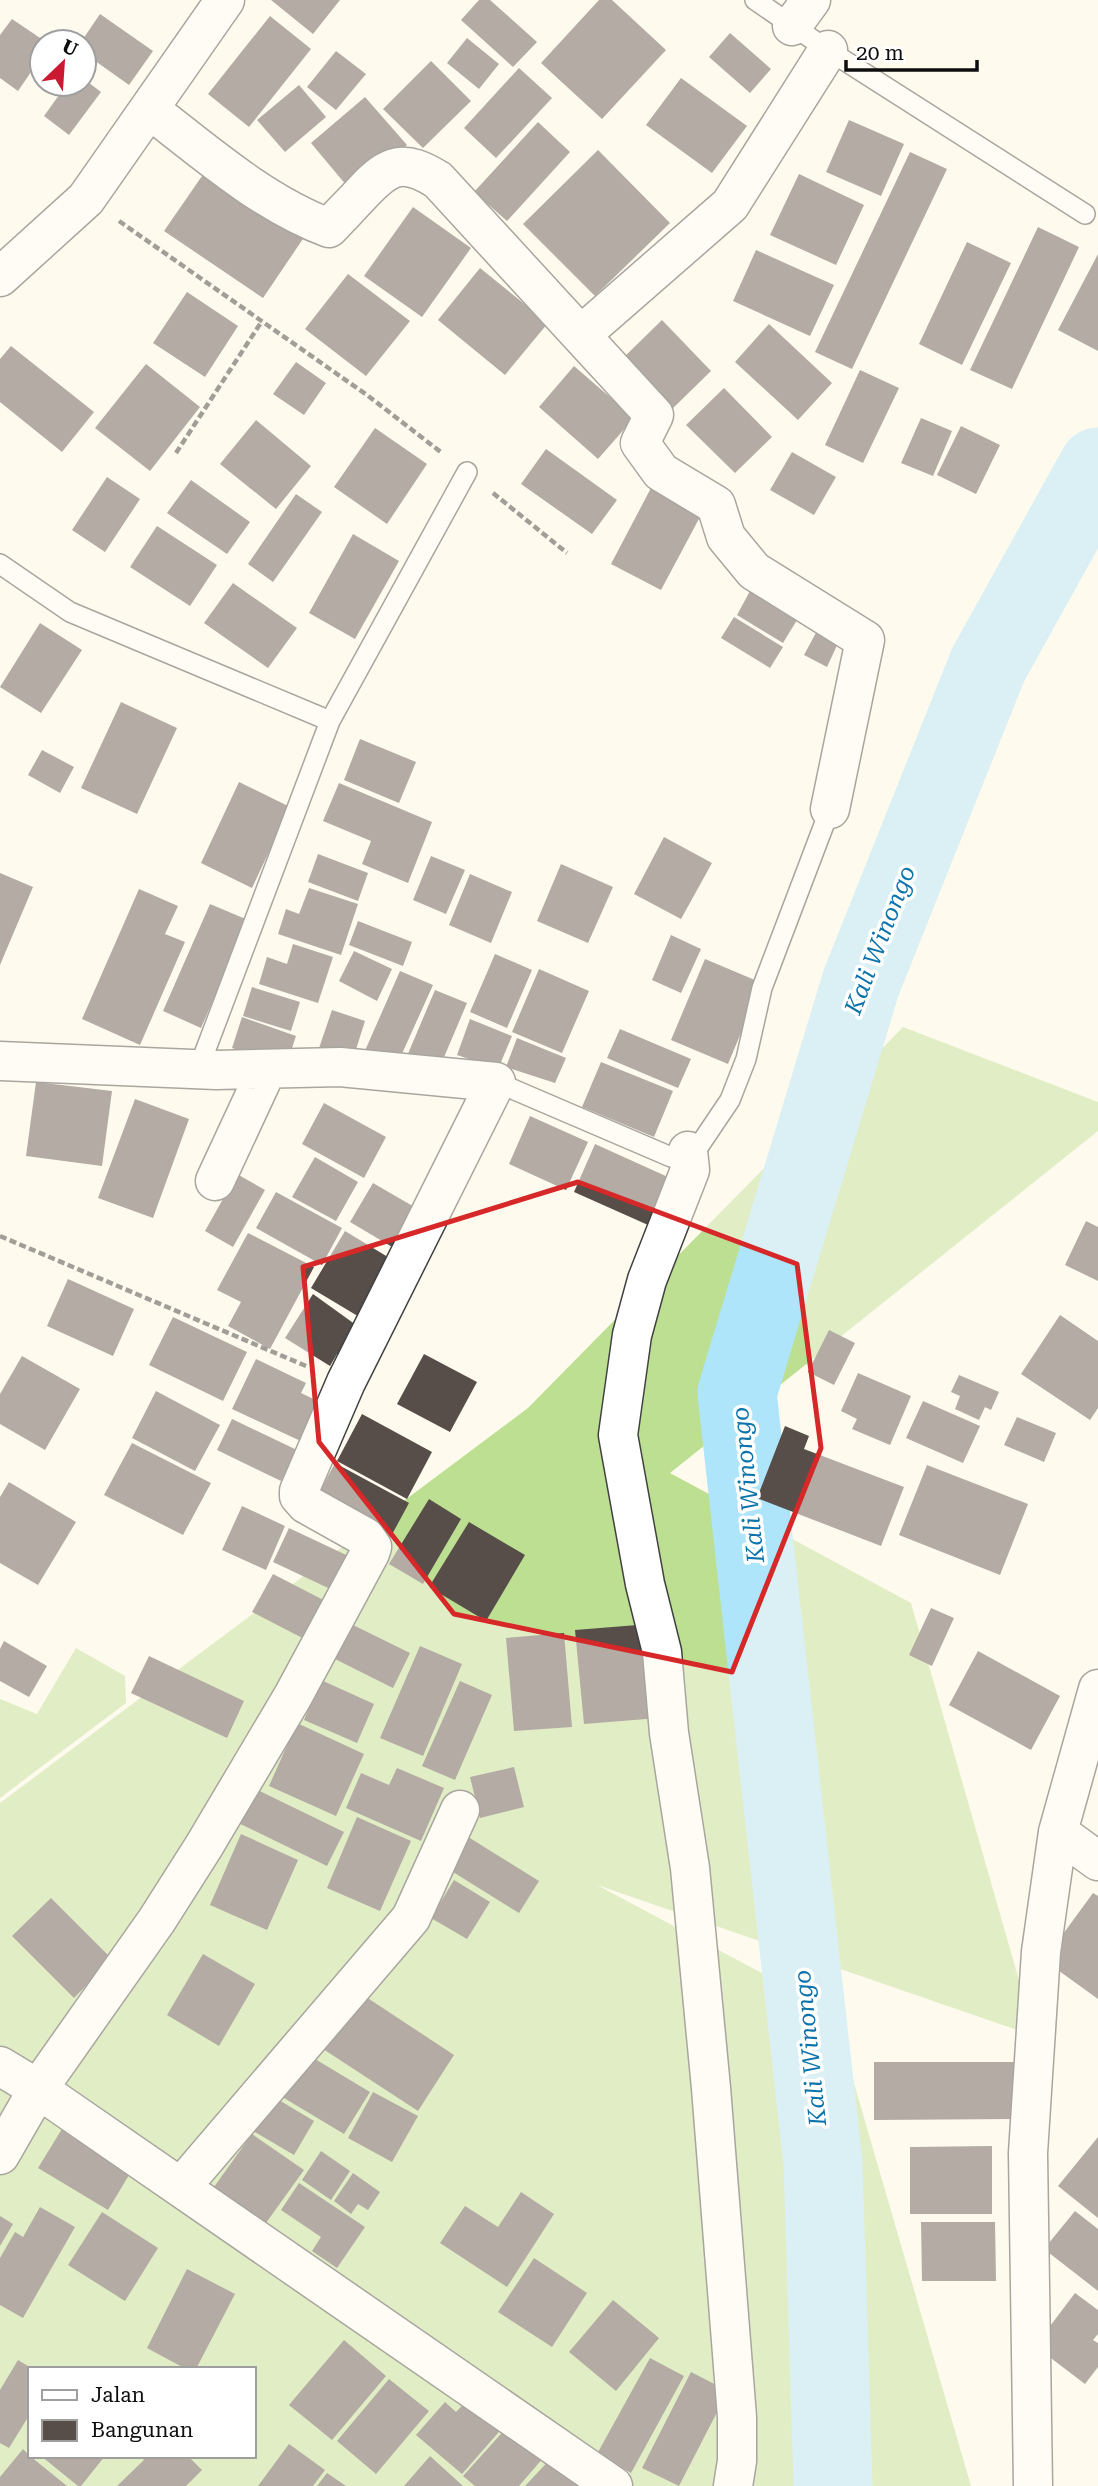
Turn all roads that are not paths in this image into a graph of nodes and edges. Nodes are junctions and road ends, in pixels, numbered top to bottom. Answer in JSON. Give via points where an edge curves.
{"nodes":[{"id":1,"x":225,"y":0,"type":"edge"},
{"id":2,"x":755,"y":0,"type":"edge"},
{"id":3,"x":802,"y":13,"type":"edge"},
{"id":4,"x":828,"y":50,"type":"junction"},
{"id":5,"x":149,"y":109,"type":"junction"},
{"id":6,"x":1085,"y":214,"type":"dead end"},
{"id":7,"x":0,"y":277,"type":"edge"},
{"id":8,"x":580,"y":335,"type":"junction"},
{"id":9,"x":467,"y":472,"type":"road end"},
{"id":10,"x":0,"y":564,"type":"edge"},
{"id":11,"x":330,"y":721,"type":"junction"},
{"id":12,"x":830,"y":809,"type":"joint"},
{"id":13,"x":0,"y":1061,"type":"edge"},
{"id":14,"x":267,"y":1069,"type":"junction"},
{"id":15,"x":198,"y":1070,"type":"junction"},
{"id":16,"x":496,"y":1082,"type":"junction"},
{"id":17,"x":688,"y":1150,"type":"junction"},
{"id":18,"x":215,"y":1181,"type":"dead end"},
{"id":19,"x":1098,"y":1689,"type":"edge"},
{"id":20,"x":460,"y":1810,"type":"dead end"},
{"id":21,"x":1058,"y":1832,"type":"junction"},
{"id":22,"x":1098,"y":1861,"type":"edge"},
{"id":23,"x":0,"y":2066,"type":"edge"},
{"id":24,"x":38,"y":2089,"type":"junction"},
{"id":25,"x":0,"y":2155,"type":"edge"},
{"id":26,"x":181,"y":2187,"type":"junction"},
{"id":27,"x":613,"y":2486,"type":"edge"},
{"id":28,"x":733,"y":2486,"type":"edge"},
{"id":29,"x":1033,"y":2486,"type":"edge"}],
"edges":[{"from":1,"to":5,"type":"street"},
{"from":2,"to":3,"type":"lane"},
{"from":3,"to":4,"type":"lane"},
{"from":4,"to":6,"type":"lane"},
{"from":4,"to":8,"type":"street","via":[[730,205]]},
{"from":5,"to":7,"type":"street","via":[[86,199]]},
{"from":5,"to":8,"type":"street","via":[[272,200],[329,228],[380,173],[394,167],[421,169],[438,180]]},
{"from":8,"to":12,"type":"street","via":[[654,415],[640,443],[661,472],[716,505],[726,537],[754,571],[864,640]]},
{"from":9,"to":11,"type":"lane"},
{"from":10,"to":11,"type":"lane","via":[[70,612]]},
{"from":11,"to":15,"type":"lane"},
{"from":12,"to":17,"type":"lane","via":[[762,988],[746,1059],[730,1100],[699,1146]]},
{"from":13,"to":15,"type":"street"},
{"from":14,"to":15,"type":"street"},
{"from":14,"to":16,"type":"street","via":[[340,1068]]},
{"from":14,"to":18,"type":"street"},
{"from":16,"to":17,"type":"lane","via":[[671,1157]]},
{"from":16,"to":24,"type":"street","via":[[346,1382],[299,1491],[306,1504],[365,1537],[372,1547],[370,1553],[204,1846]]},
{"from":17,"to":28,"type":"street","via":[[690,1170],[647,1280],[632,1335],[618,1434],[662,1652],[690,1868],[737,2417]]},
{"from":19,"to":21,"type":"street"},
{"from":20,"to":26,"type":"street","via":[[411,1918]]},
{"from":21,"to":22,"type":"street"},
{"from":21,"to":29,"type":"street","via":[[1041,1952],[1028,2153]]},
{"from":23,"to":24,"type":"street"},
{"from":24,"to":25,"type":"street"},
{"from":24,"to":26,"type":"street"},
{"from":26,"to":27,"type":"street"}]}
